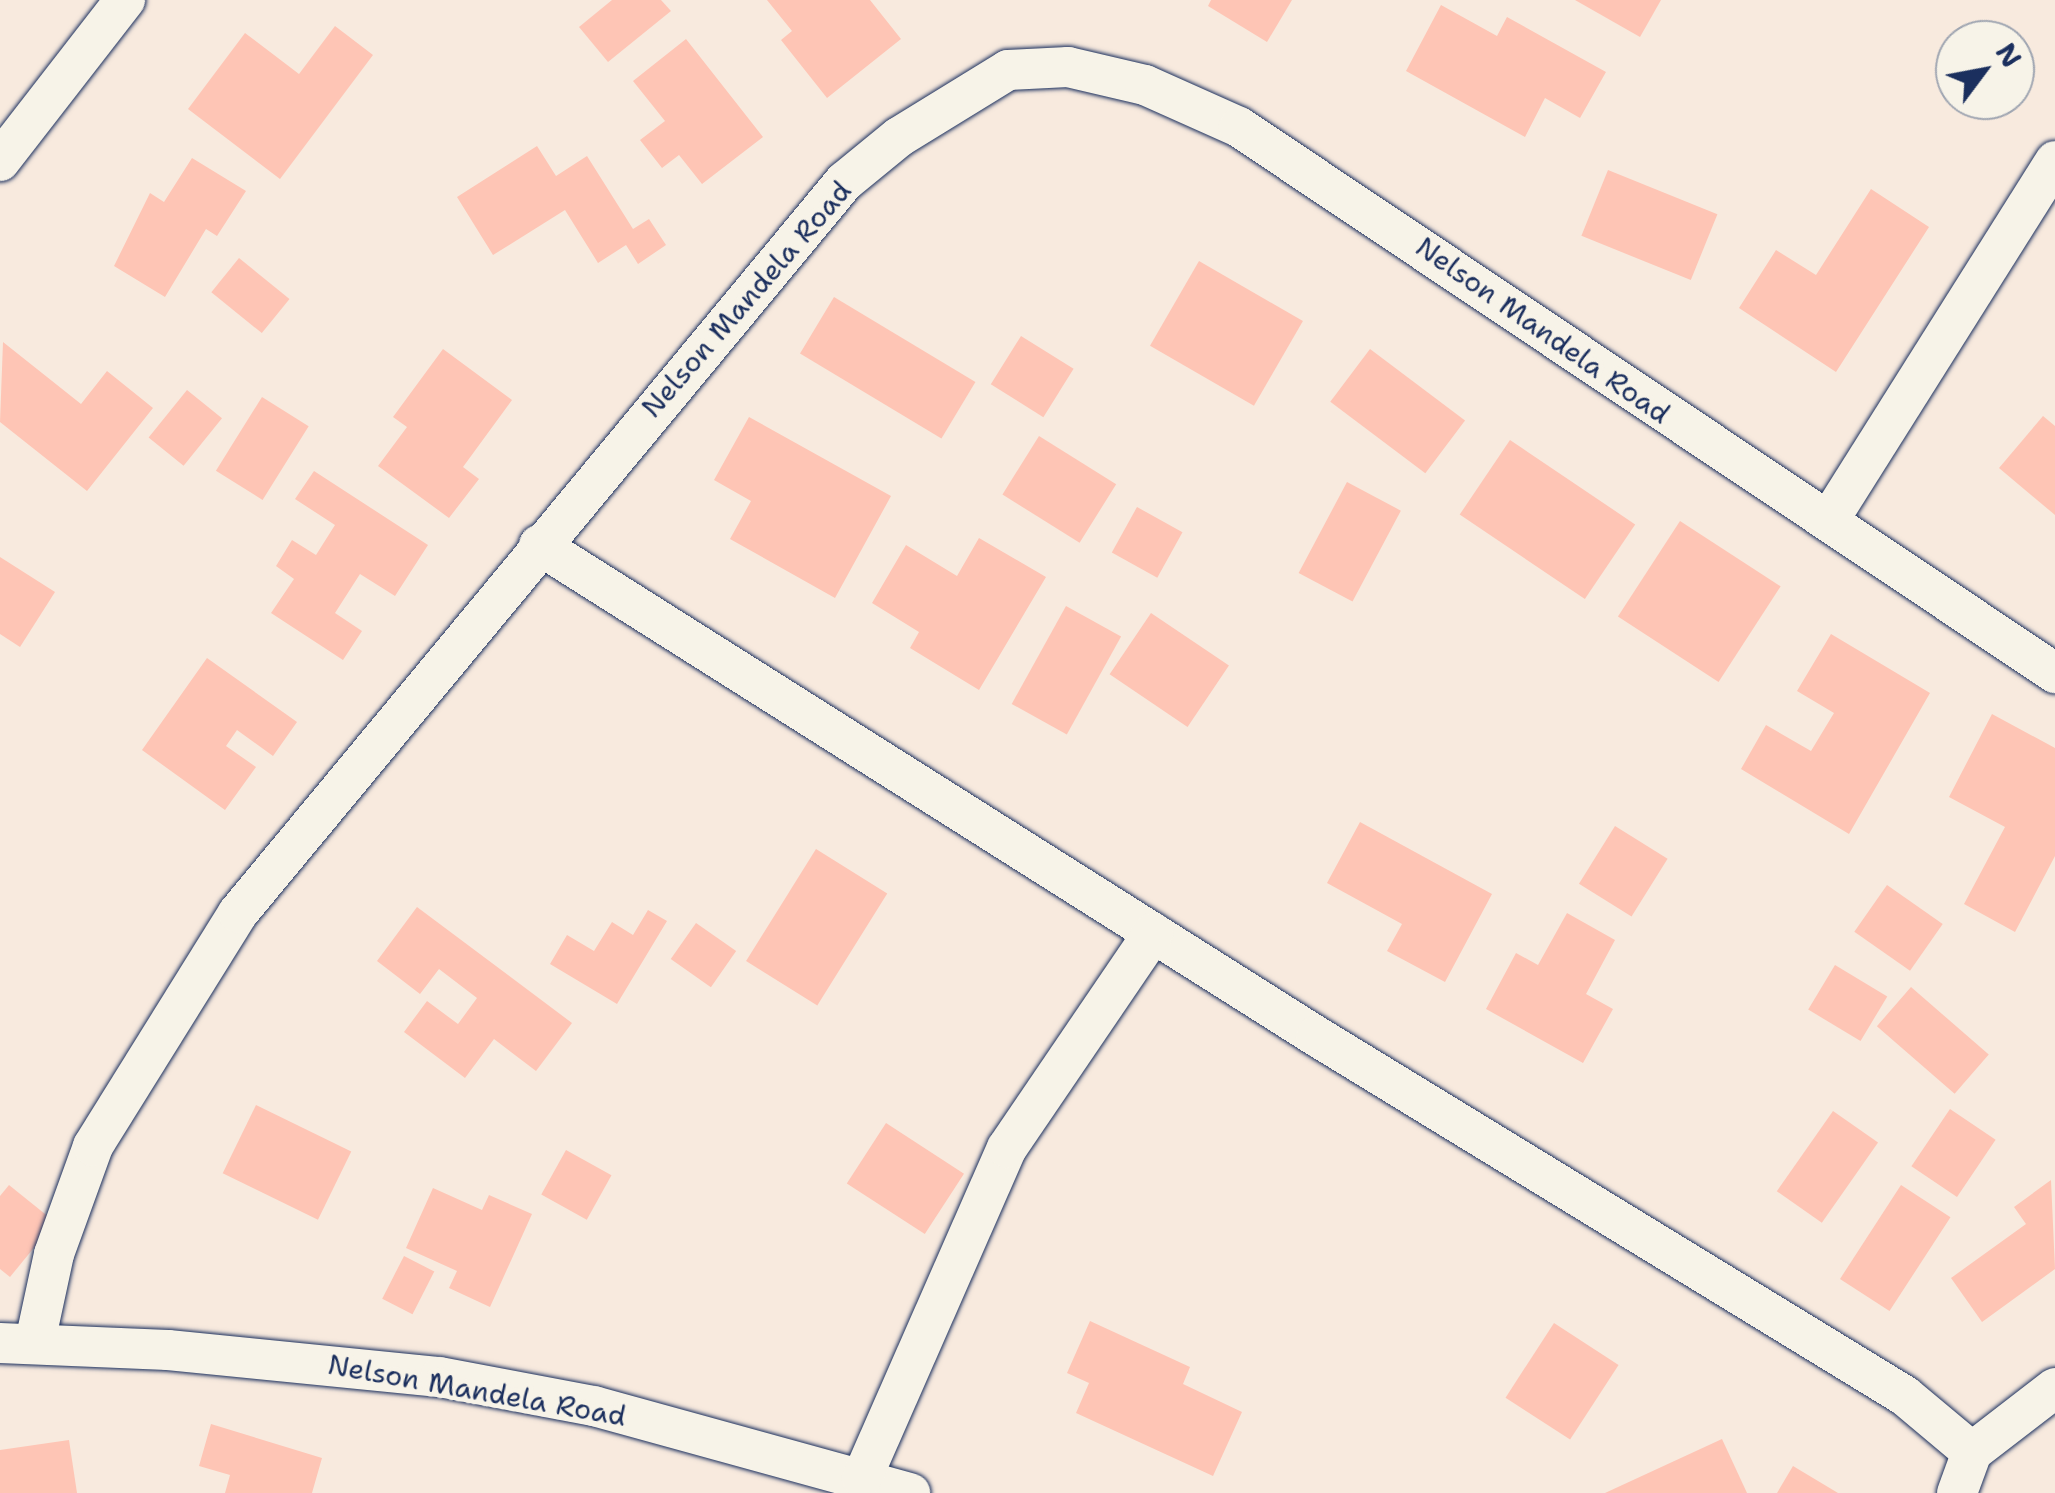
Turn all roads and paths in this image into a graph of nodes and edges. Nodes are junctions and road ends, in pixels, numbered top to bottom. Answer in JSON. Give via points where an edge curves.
{"nodes":[{"id":1,"x":125,"y":0,"type":"edge"},
{"id":2,"x":0,"y":161,"type":"edge"},
{"id":3,"x":2055,"y":161,"type":"edge"},
{"id":4,"x":1830,"y":520,"type":"junction"},
{"id":5,"x":539,"y":544,"type":"junction"},
{"id":6,"x":2055,"y":674,"type":"edge"},
{"id":7,"x":1154,"y":933,"type":"junction"},
{"id":8,"x":18,"y":1343,"type":"edge"},
{"id":9,"x":2055,"y":1388,"type":"edge"},
{"id":10,"x":1972,"y":1452,"type":"junction"},
{"id":11,"x":862,"y":1478,"type":"junction"},
{"id":12,"x":910,"y":1493,"type":"edge"},
{"id":13,"x":1957,"y":1493,"type":"edge"}],
"edges":[{"from":1,"to":2,"type":"street"},
{"from":3,"to":4,"type":"street"},
{"from":4,"to":5,"type":"street","name":"Nelson Mandela Road","via":[[1309,168],[1145,85],[1068,67],[1008,70],[899,138],[844,182]]},
{"from":4,"to":6,"type":"street","name":"Nelson Mandela Road"},
{"from":5,"to":7,"type":"street"},
{"from":5,"to":8,"type":"street","name":"Nelson Mandela Road","via":[[238,913],[94,1146]]},
{"from":7,"to":10,"type":"street","via":[[1905,1396]]},
{"from":7,"to":11,"type":"street","via":[[1007,1148]]},
{"from":8,"to":11,"type":"street","name":"Nelson Mandela Road","via":[[316,1361],[440,1377],[594,1406]]},
{"from":9,"to":10,"type":"street"},
{"from":10,"to":13,"type":"street"},
{"from":11,"to":12,"type":"street","name":"Nelson Mandela Road"}]}
